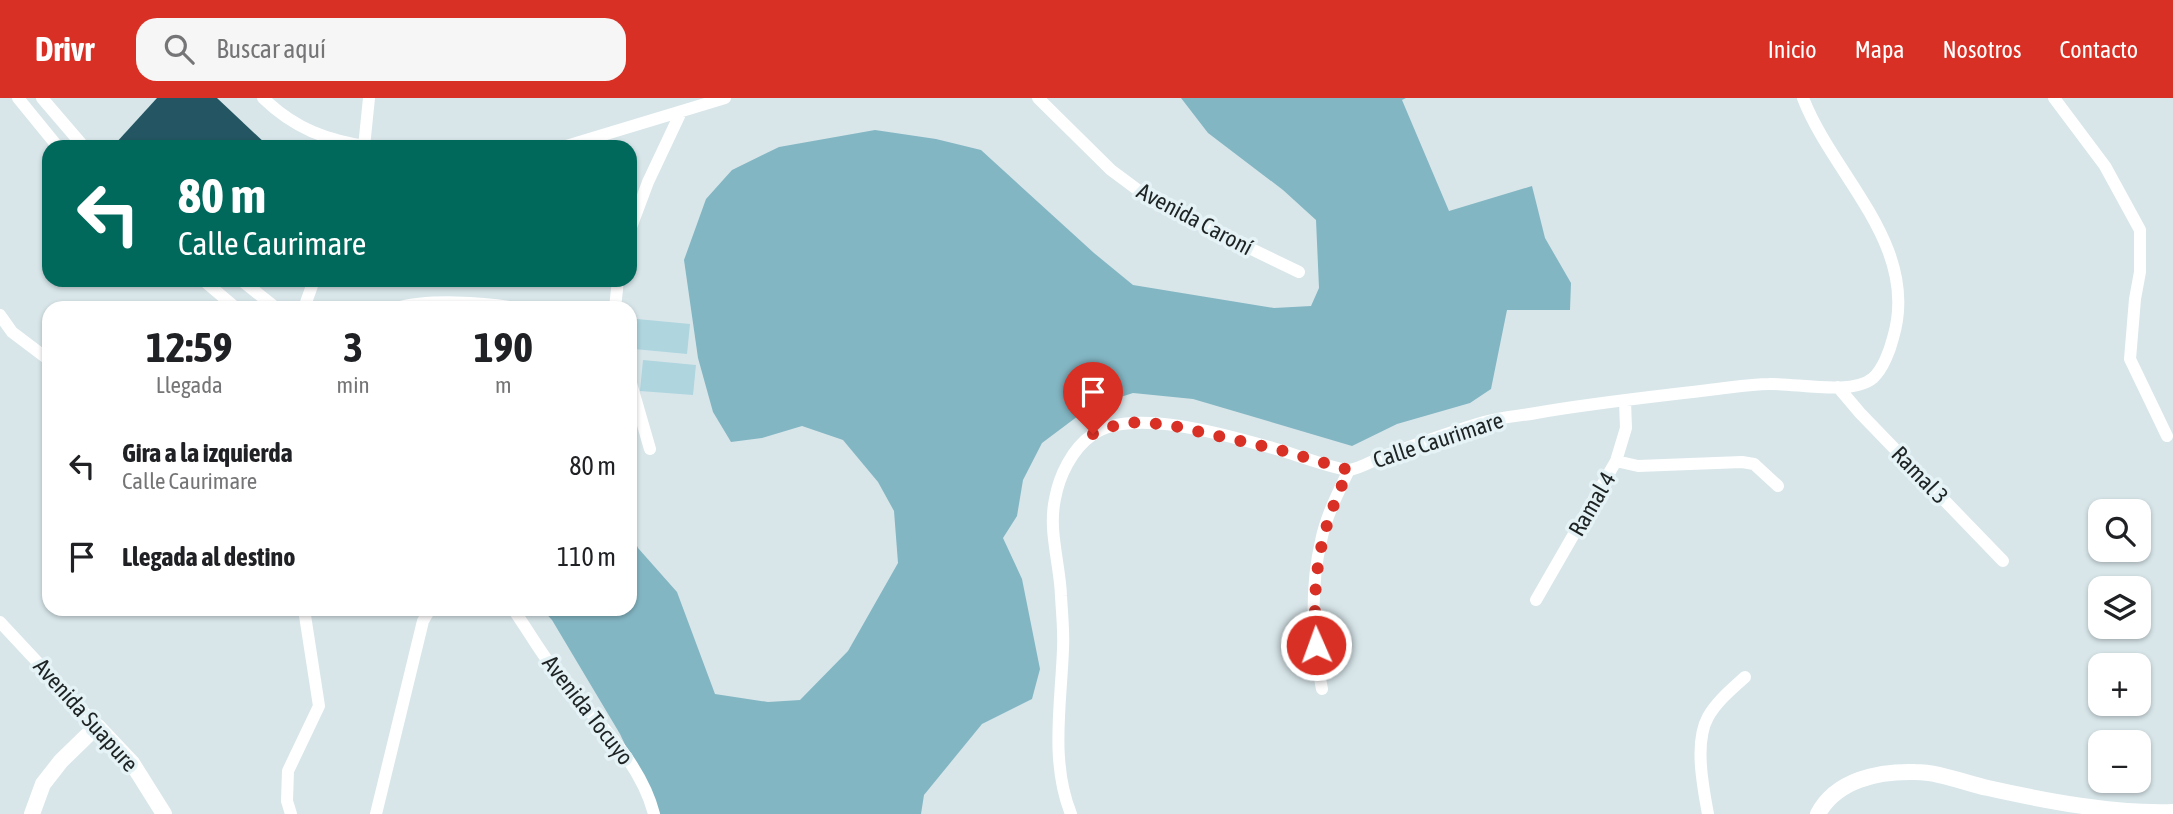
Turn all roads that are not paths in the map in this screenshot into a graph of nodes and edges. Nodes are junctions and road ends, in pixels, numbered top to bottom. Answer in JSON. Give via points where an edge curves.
{"nodes":[{"id":1,"x":18,"y":98,"type":"edge"},
{"id":2,"x":42,"y":98,"type":"edge"},
{"id":3,"x":263,"y":98,"type":"edge"},
{"id":4,"x":369,"y":98,"type":"edge"},
{"id":5,"x":725,"y":98,"type":"edge"},
{"id":6,"x":1038,"y":98,"type":"edge"},
{"id":7,"x":1803,"y":98,"type":"edge"},
{"id":8,"x":2054,"y":98,"type":"edge"},
{"id":9,"x":681,"y":113,"type":"junction"},
{"id":10,"x":52,"y":140,"type":"edge"},
{"id":11,"x":78,"y":140,"type":"edge"},
{"id":12,"x":335,"y":140,"type":"edge"},
{"id":13,"x":366,"y":140,"type":"edge"},
{"id":14,"x":587,"y":140,"type":"edge"},
{"id":15,"x":637,"y":212,"type":"edge"},
{"id":16,"x":1299,"y":272,"type":"dead end"},
{"id":17,"x":211,"y":287,"type":"edge"},
{"id":18,"x":250,"y":287,"type":"edge"},
{"id":19,"x":228,"y":301,"type":"edge"},
{"id":20,"x":267,"y":301,"type":"edge"},
{"id":21,"x":0,"y":315,"type":"edge"},
{"id":22,"x":42,"y":355,"type":"edge"},
{"id":23,"x":1838,"y":387,"type":"junction"},
{"id":24,"x":1625,"y":401,"type":"junction"},
{"id":25,"x":637,"y":404,"type":"edge"},
{"id":26,"x":2167,"y":436,"type":"dead end"},
{"id":27,"x":650,"y":449,"type":"dead end"},
{"id":28,"x":1616,"y":461,"type":"junction"},
{"id":29,"x":1349,"y":470,"type":"junction"},
{"id":30,"x":1778,"y":486,"type":"dead end"},
{"id":31,"x":2003,"y":561,"type":"dead end"},
{"id":32,"x":1536,"y":600,"type":"dead end"},
{"id":33,"x":305,"y":616,"type":"edge"},
{"id":34,"x":426,"y":616,"type":"edge"},
{"id":35,"x":518,"y":616,"type":"edge"},
{"id":36,"x":0,"y":622,"type":"edge"},
{"id":37,"x":1745,"y":677,"type":"dead end"},
{"id":38,"x":1322,"y":689,"type":"dead end"},
{"id":39,"x":97,"y":726,"type":"junction"},
{"id":40,"x":2173,"y":812,"type":"edge"},
{"id":41,"x":32,"y":814,"type":"edge"},
{"id":42,"x":164,"y":814,"type":"edge"},
{"id":43,"x":291,"y":814,"type":"edge"},
{"id":44,"x":376,"y":814,"type":"edge"},
{"id":45,"x":654,"y":814,"type":"edge"},
{"id":46,"x":1071,"y":814,"type":"edge"},
{"id":47,"x":1708,"y":814,"type":"edge"},
{"id":48,"x":1818,"y":814,"type":"edge"}],
"edges":[{"from":1,"to":10,"type":"street"},
{"from":2,"to":11,"type":"street"},
{"from":3,"to":12,"type":"street","via":[[294,123]]},
{"from":4,"to":13,"type":"street"},
{"from":5,"to":9,"type":"street"},
{"from":6,"to":16,"type":"street","name":"Avenida Caroní","via":[[1111,170],[1154,202]]},
{"from":7,"to":23,"type":"street","name":"Calle Caurimare","via":[[1824,143],[1876,222],[1898,283],[1898,316],[1884,362],[1872,379]]},
{"from":8,"to":26,"type":"street","via":[[2105,166],[2140,230],[2130,359]]},
{"from":9,"to":14,"type":"street"},
{"from":9,"to":15,"type":"street"},
{"from":17,"to":19,"type":"street"},
{"from":18,"to":20,"type":"street"},
{"from":21,"to":22,"type":"street","via":[[12,332]]},
{"from":23,"to":24,"type":"street","name":"Calle Caurimare","via":[[1765,384]]},
{"from":23,"to":31,"type":"street","name":"Ramal 3"},
{"from":24,"to":28,"type":"street","name":"Ramal 4","via":[[1626,428]]},
{"from":24,"to":29,"type":"street","name":"Calle Caurimare","via":[[1489,421]]},
{"from":25,"to":27,"type":"street"},
{"from":28,"to":30,"type":"street","via":[[1638,467],[1742,462],[1754,464]]},
{"from":28,"to":32,"type":"street","name":"Ramal 4"},
{"from":29,"to":38,"type":"street","via":[[1331,508],[1319,553],[1314,622]]},
{"from":29,"to":46,"type":"street","name":"Calle Caurimare","via":[[1199,430],[1139,422],[1093,434],[1074,453],[1061,476],[1053,530],[1063,647],[1058,747]]},
{"from":33,"to":43,"type":"street","via":[[319,706],[288,771]]},
{"from":34,"to":44,"type":"street"},
{"from":35,"to":45,"type":"street","name":"Avenida Tocuyo","via":[[554,669],[632,764]]},
{"from":36,"to":39,"type":"street","name":"Avenida Suapure"},
{"from":37,"to":47,"type":"street","via":[[1707,719],[1700,755]]},
{"from":39,"to":41,"type":"street","via":[[43,784]]},
{"from":39,"to":42,"type":"street","name":"Avenida Suapure","via":[[132,763]]},
{"from":40,"to":48,"type":"street","via":[[2106,809],[1918,772],[1873,775],[1852,783],[1835,791]]}]}
